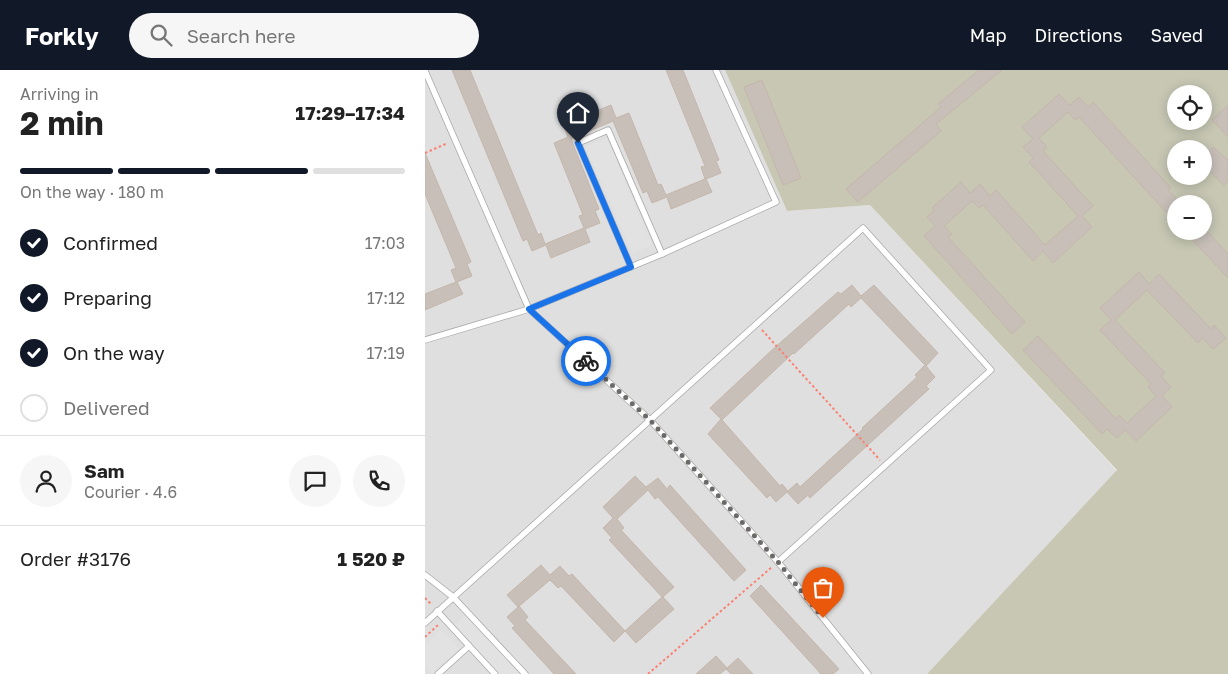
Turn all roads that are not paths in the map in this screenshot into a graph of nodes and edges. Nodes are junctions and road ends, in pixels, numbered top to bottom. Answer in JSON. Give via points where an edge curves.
{"nodes":[{"id":1,"x":716,"y":70,"type":"edge"},
{"id":2,"x":425,"y":71,"type":"edge"},
{"id":3,"x":662,"y":254,"type":"junction"},
{"id":4,"x":631,"y":267,"type":"junction"},
{"id":5,"x":529,"y":309,"type":"junction"},
{"id":6,"x":425,"y":340,"type":"edge"},
{"id":7,"x":650,"y":420,"type":"junction"},
{"id":8,"x":778,"y":562,"type":"junction"},
{"id":9,"x":425,"y":575,"type":"edge"},
{"id":10,"x":453,"y":597,"type":"junction"},
{"id":11,"x":437,"y":611,"type":"junction"},
{"id":12,"x":425,"y":623,"type":"edge"},
{"id":13,"x":469,"y":646,"type":"junction"},
{"id":14,"x":438,"y":674,"type":"edge"},
{"id":15,"x":495,"y":674,"type":"edge"},
{"id":16,"x":525,"y":674,"type":"edge"},
{"id":17,"x":868,"y":674,"type":"edge"}],
"edges":[{"from":1,"to":3,"type":"lane","via":[[776,202]]},
{"from":2,"to":5,"type":"lane"},
{"from":3,"to":4,"type":"lane"},
{"from":3,"to":4,"type":"lane","via":[[608,130],[578,143]]},
{"from":4,"to":5,"type":"lane"},
{"from":5,"to":6,"type":"lane"},
{"from":5,"to":7,"type":"lane"},
{"from":7,"to":8,"type":"lane"},
{"from":7,"to":8,"type":"lane","via":[[863,228],[991,370]]},
{"from":7,"to":10,"type":"lane"},
{"from":8,"to":17,"type":"lane"},
{"from":9,"to":10,"type":"lane"},
{"from":10,"to":11,"type":"lane"},
{"from":10,"to":16,"type":"lane"},
{"from":11,"to":12,"type":"lane"},
{"from":11,"to":13,"type":"lane"},
{"from":13,"to":14,"type":"lane"},
{"from":13,"to":15,"type":"lane"}]}
